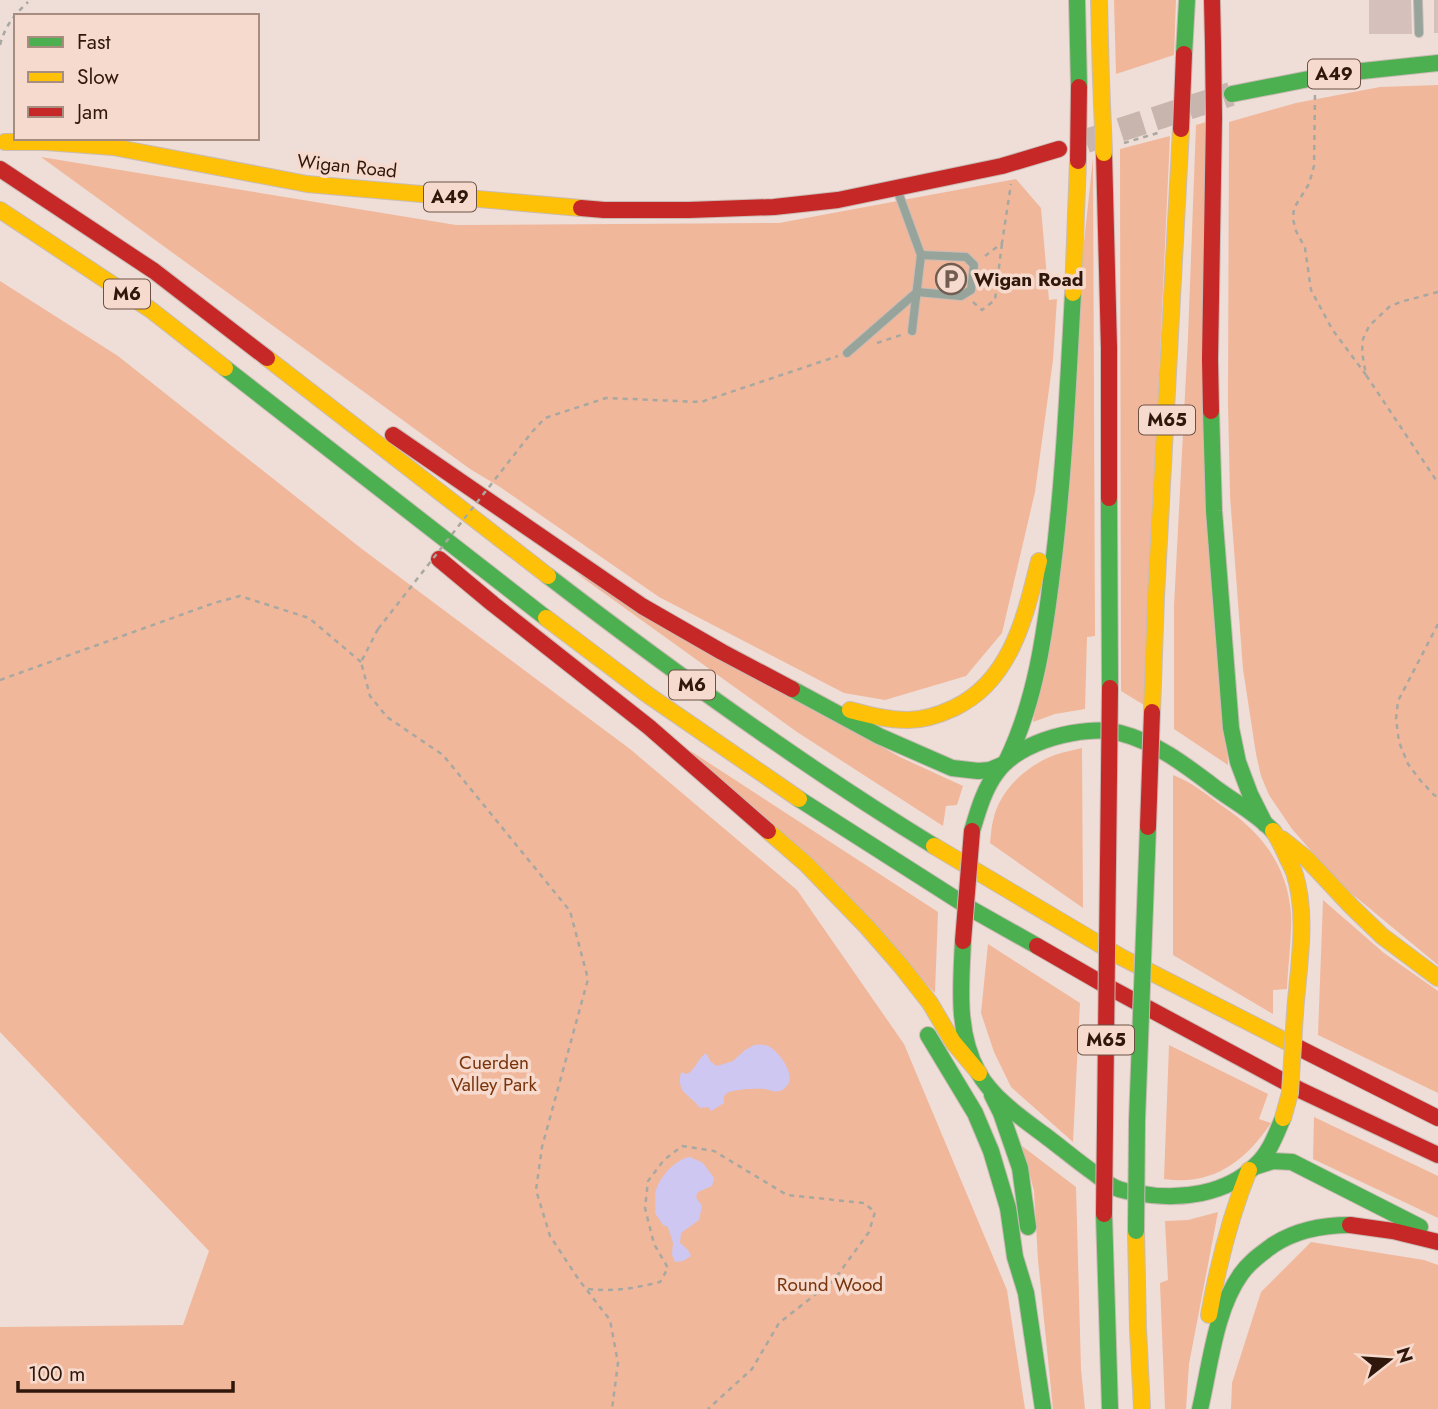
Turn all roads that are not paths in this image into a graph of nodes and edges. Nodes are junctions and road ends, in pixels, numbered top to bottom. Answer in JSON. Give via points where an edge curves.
{"nodes":[{"id":1,"x":1077,"y":0,"type":"edge"},
{"id":2,"x":1099,"y":0,"type":"edge"},
{"id":3,"x":1186,"y":0,"type":"edge"},
{"id":4,"x":1212,"y":0,"type":"edge"},
{"id":5,"x":1418,"y":0,"type":"edge"},
{"id":6,"x":1419,"y":33,"type":"dead end"},
{"id":7,"x":1438,"y":63,"type":"edge"},
{"id":8,"x":1232,"y":94,"type":"tunnel mouth"},
{"id":9,"x":5,"y":142,"type":"dead end"},
{"id":10,"x":1059,"y":149,"type":"dead end"},
{"id":11,"x":0,"y":169,"type":"edge"},
{"id":12,"x":897,"y":189,"type":"junction"},
{"id":13,"x":0,"y":210,"type":"edge"},
{"id":14,"x":921,"y":255,"type":"junction"},
{"id":15,"x":154,"y":271,"type":"junction"},
{"id":16,"x":918,"y":292,"type":"junction"},
{"id":17,"x":912,"y":331,"type":"road end"},
{"id":18,"x":846,"y":353,"type":"road end"},
{"id":19,"x":247,"y":386,"type":"junction"},
{"id":20,"x":1065,"y":429,"type":"junction"},
{"id":21,"x":333,"y":472,"type":"dead end"},
{"id":22,"x":432,"y":553,"type":"dead end"},
{"id":23,"x":810,"y":699,"type":"junction"},
{"id":24,"x":1004,"y":764,"type":"junction"},
{"id":25,"x":751,"y":815,"type":"junction"},
{"id":26,"x":1271,"y":829,"type":"junction"},
{"id":27,"x":881,"y":967,"type":"dead end"},
{"id":28,"x":1438,"y":978,"type":"edge"},
{"id":29,"x":918,"y":1017,"type":"dead end"},
{"id":30,"x":984,"y":1080,"type":"junction"},
{"id":31,"x":1438,"y":1118,"type":"edge"},
{"id":32,"x":1438,"y":1155,"type":"edge"},
{"id":33,"x":1251,"y":1169,"type":"junction"},
{"id":34,"x":1438,"y":1236,"type":"edge"},
{"id":35,"x":1438,"y":1241,"type":"edge"},
{"id":36,"x":1026,"y":1293,"type":"junction"},
{"id":37,"x":1042,"y":1409,"type":"edge"},
{"id":38,"x":1110,"y":1409,"type":"edge"},
{"id":39,"x":1142,"y":1409,"type":"edge"},
{"id":40,"x":1200,"y":1409,"type":"edge"}],
"edges":[{"from":1,"to":20,"type":"main road","bridge":true,"via":[[1076,254]]},
{"from":2,"to":38,"type":"main road","number":"M65","bridge":true,"via":[[1109,348],[1104,1214]]},
{"from":3,"to":39,"type":"main road","number":"M65","bridge":true,"via":[[1138,1065],[1136,1231]]},
{"from":4,"to":26,"type":"main road","bridge":true,"via":[[1214,511],[1231,727],[1250,794]]},
{"from":5,"to":6,"type":"lane"},
{"from":7,"to":8,"type":"main road","number":"A49","via":[[1332,74]]},
{"from":9,"to":12,"type":"main road","name":"Wigan Road","number":"A49","via":[[113,147],[307,184],[604,210],[774,207]]},
{"from":10,"to":12,"type":"main road","name":"Wigan Road","number":"A49"},
{"from":11,"to":15,"type":"main road","number":"M6"},
{"from":12,"to":14,"type":"lane"},
{"from":13,"to":19,"type":"main road","number":"M6","via":[[151,310]]},
{"from":14,"to":16,"type":"lane"},
{"from":14,"to":16,"type":"lane","via":[[967,257],[974,265],[971,290],[961,296]]},
{"from":15,"to":23,"type":"main road","via":[[642,606]]},
{"from":15,"to":31,"type":"main road","number":"M6","via":[[621,633],[828,779],[1121,957]]},
{"from":16,"to":17,"type":"lane"},
{"from":16,"to":18,"type":"lane"},
{"from":19,"to":21,"type":"main road"},
{"from":19,"to":32,"type":"main road","number":"M6","via":[[648,695],[817,812],[973,910],[1103,984],[1300,1090]]},
{"from":20,"to":23,"type":"main road","via":[[1029,602],[1007,659],[984,690],[928,719],[873,716]]},
{"from":20,"to":24,"type":"main road","via":[[1061,508],[1037,673],[1018,741]]},
{"from":22,"to":25,"type":"main road"},
{"from":23,"to":24,"type":"main road","via":[[952,768],[978,771]]},
{"from":24,"to":26,"type":"main road","via":[[1042,742],[1100,729],[1132,737],[1164,753]]},
{"from":24,"to":30,"type":"main road","bridge":true,"via":[[986,792],[972,831],[963,941],[962,1023],[967,1046]]},
{"from":25,"to":27,"type":"main road"},
{"from":25,"to":30,"type":"main road","via":[[867,927],[930,1003],[953,1042]]},
{"from":26,"to":28,"type":"main road","via":[[1382,936]]},
{"from":26,"to":33,"type":"main road","bridge":true,"via":[[1294,875],[1301,928],[1290,1093],[1266,1153]]},
{"from":29,"to":36,"type":"main road","via":[[975,1113],[991,1151]]},
{"from":30,"to":33,"type":"main road","via":[[1010,1107],[1119,1189],[1190,1196]]},
{"from":30,"to":36,"type":"main road","via":[[1020,1168],[1029,1243]]},
{"from":33,"to":34,"type":"main road","via":[[1272,1160],[1292,1163]]},
{"from":33,"to":40,"type":"main road","via":[[1234,1205],[1215,1278],[1204,1340]]},
{"from":35,"to":40,"type":"main road","via":[[1340,1224],[1290,1235],[1265,1250],[1232,1289]]},
{"from":36,"to":37,"type":"main road"}]}
